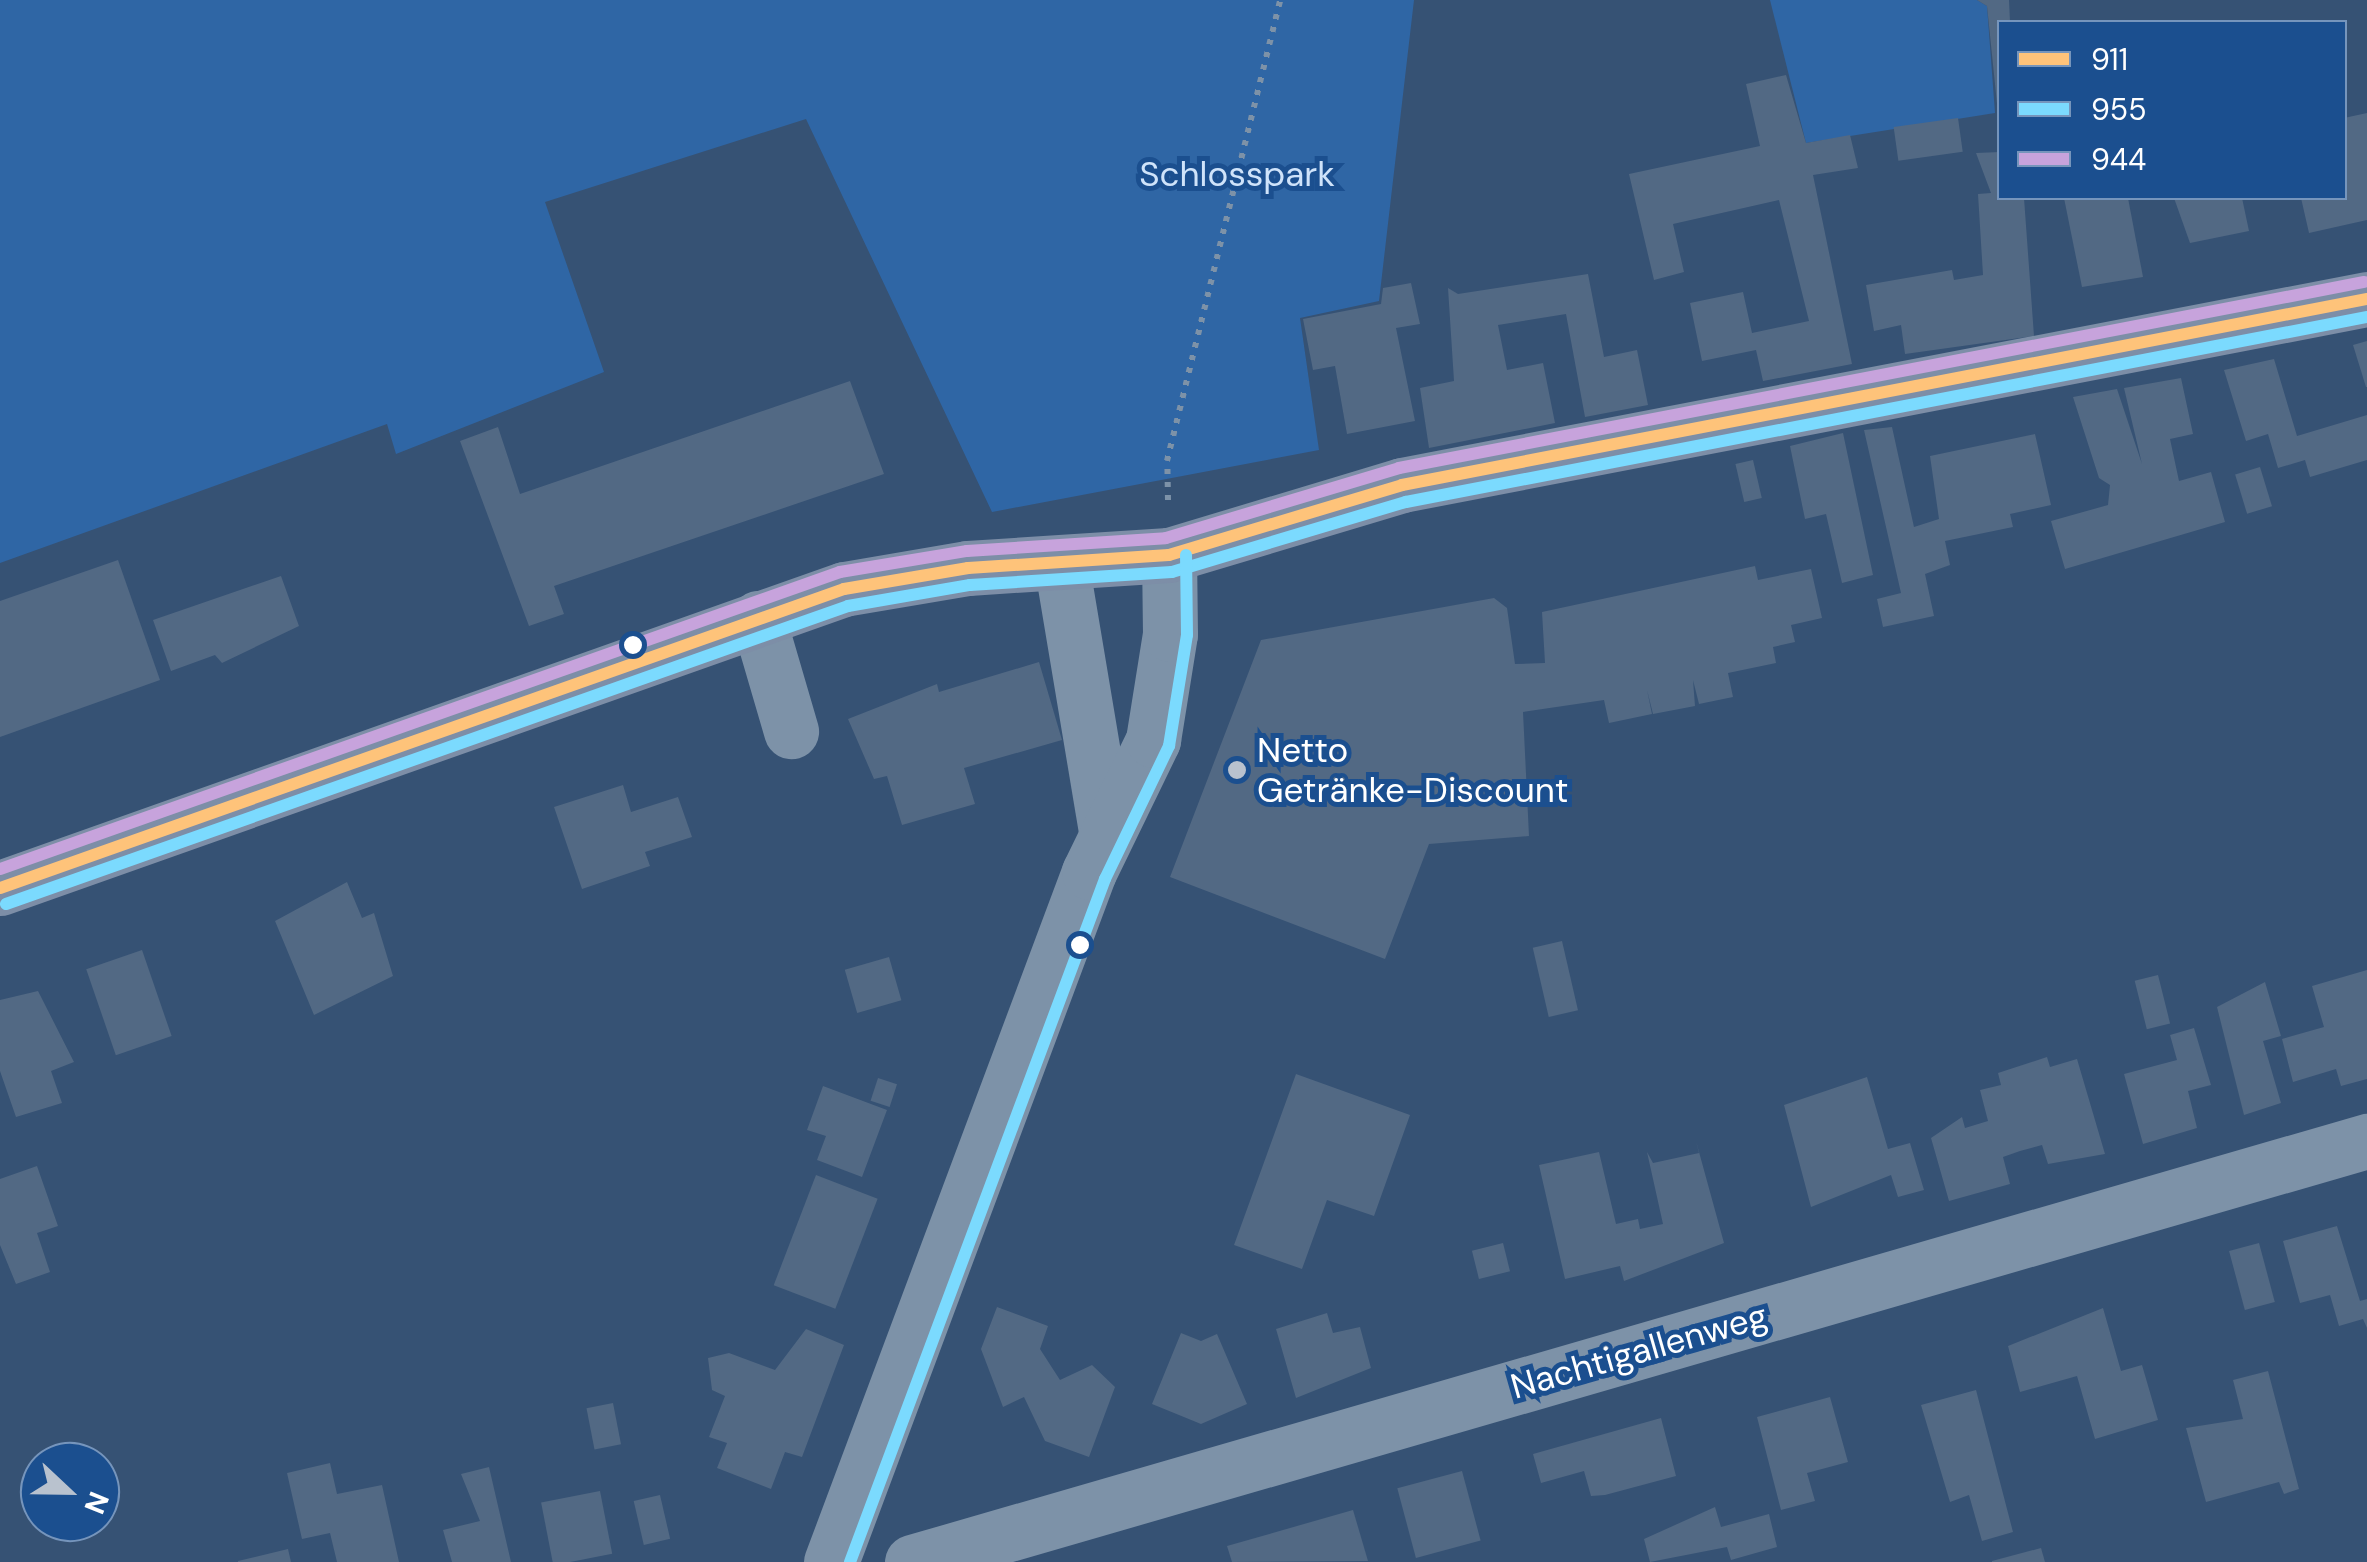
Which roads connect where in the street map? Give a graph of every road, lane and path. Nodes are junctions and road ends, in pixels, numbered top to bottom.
1 (1280, 0) edge
2 (2367, 299) edge
3 (1169, 555) junction
4 (1062, 568) junction
5 (758, 618) junction
6 (792, 731) dead end
7 (1106, 830) junction
8 (0, 888) edge
9 (2367, 1141) edge
10 (830, 1562) edge
11 (912, 1562) edge

1 - 3 path
2 - 3 main road
3 - 4 main road
3 - 7 street
4 - 5 main road
4 - 7 street
5 - 6 street
5 - 8 main road
7 - 10 street
9 - 11 street, Nachtigallenweg

